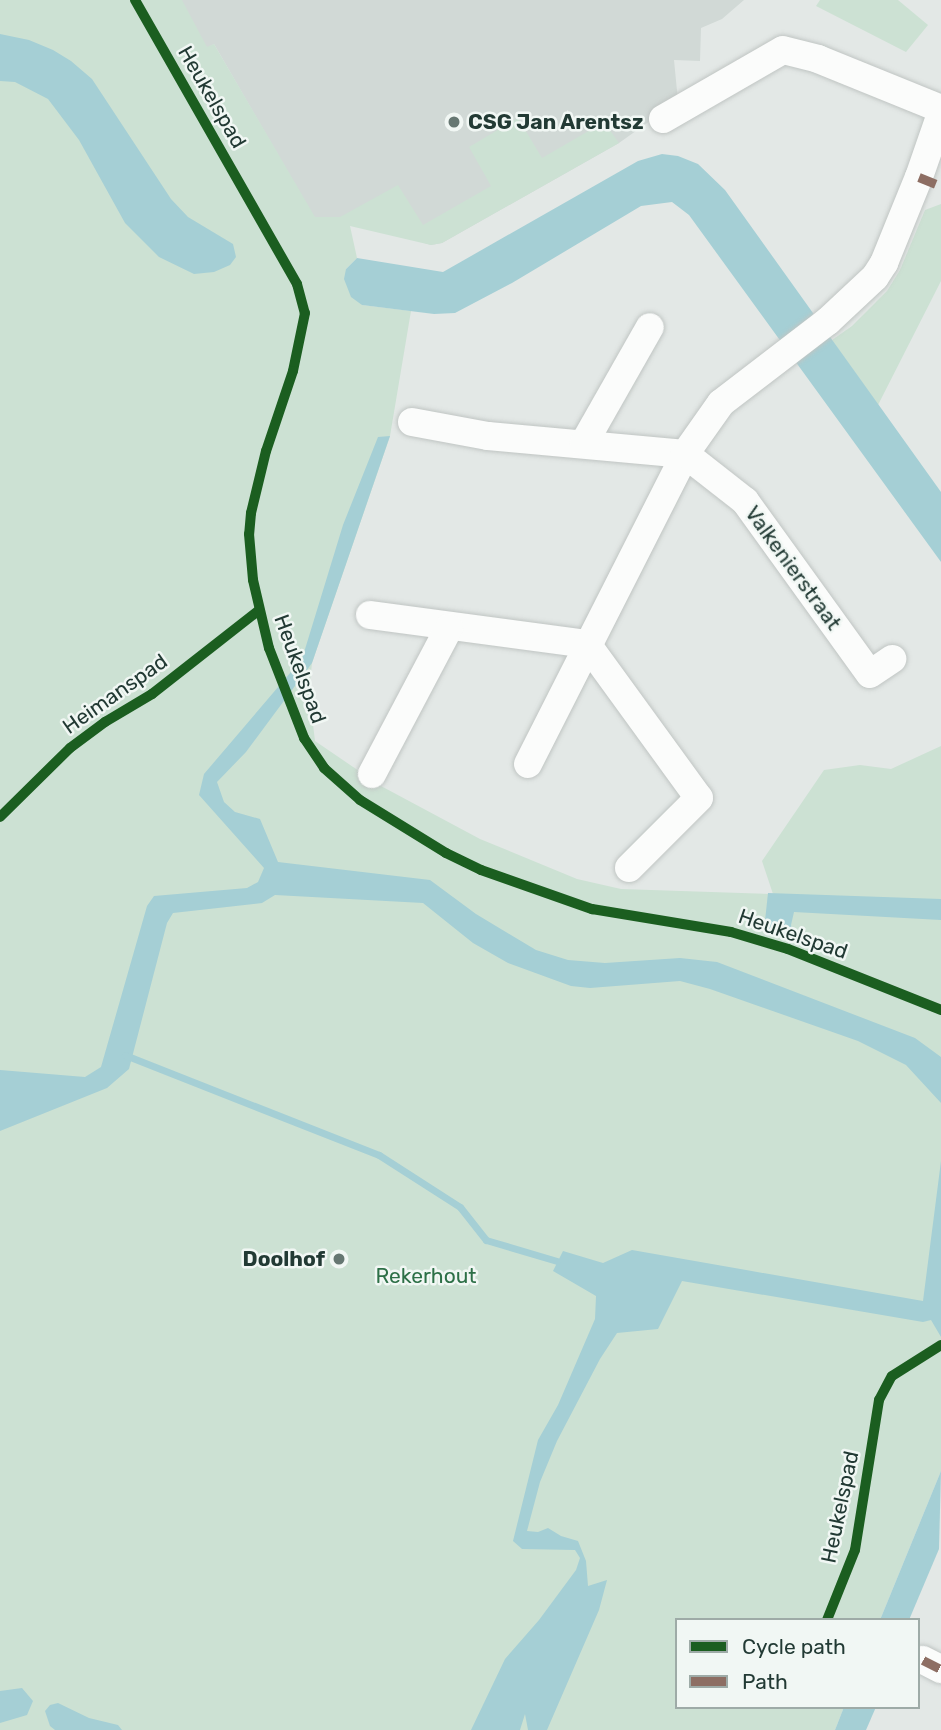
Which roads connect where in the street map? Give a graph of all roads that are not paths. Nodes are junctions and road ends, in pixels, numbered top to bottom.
1 (941, 109) edge
2 (941, 114) edge
3 (663, 119) dead end
4 (930, 182) edge
5 (650, 327) dead end
6 (412, 422) dead end
7 (584, 443) junction
8 (685, 454) junction
9 (370, 615) dead end
10 (449, 628) junction
11 (587, 644) junction
12 (892, 659) dead end
13 (528, 764) dead end
14 (372, 774) dead end
15 (629, 868) dead end

1 - 3 street
2 - 4 street
4 - 8 street
5 - 7 street
6 - 7 street
7 - 8 street
8 - 11 street
8 - 12 street, Valkenierstraat
9 - 10 street
10 - 11 street
10 - 14 street
11 - 13 street
11 - 15 street

